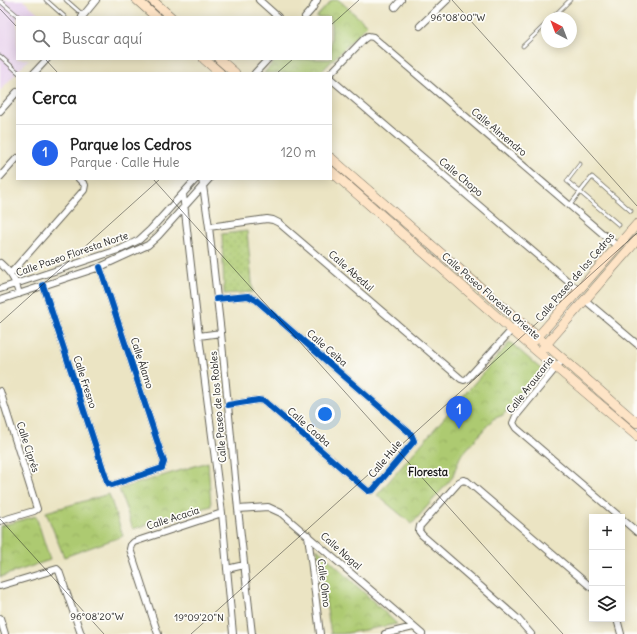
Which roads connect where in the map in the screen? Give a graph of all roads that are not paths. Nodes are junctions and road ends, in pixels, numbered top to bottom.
1 (0, 0) edge
2 (46, 0) edge
3 (66, 0) edge
4 (96, 0) edge
5 (137, 0) edge
6 (152, 0) edge
7 (259, 0) edge
8 (317, 0) edge
9 (401, 0) edge
10 (447, 0) edge
11 (570, 0) edge
12 (395, 7) dead end
13 (558, 12) edge
14 (18, 16) edge
15 (64, 16) edge
16 (83, 16) edge
17 (155, 16) edge
18 (171, 16) edge
19 (277, 16) edge
20 (306, 16) edge
21 (420, 26) dead end
22 (541, 28) edge
23 (523, 46) dead end
24 (0, 56) edge
25 (45, 60) edge
26 (205, 60) edge
27 (220, 60) edge
28 (267, 60) edge
29 (18, 72) edge
30 (35, 72) edge
31 (219, 72) edge
32 (234, 72) edge
33 (257, 72) edge
34 (332, 72) edge
35 (332, 80) edge
36 (16, 93) edge
37 (0, 111) edge
38 (16, 159) edge
39 (332, 159) edge
40 (580, 164) dead end
41 (332, 172) edge
42 (0, 177) edge
43 (80, 180) edge
44 (195, 180) edge
45 (202, 180) edge
46 (208, 180) edge
47 (203, 186) junction
48 (580, 192) junction
49 (184, 194) junction
50 (570, 205) junction
51 (185, 207) junction
52 (631, 211) dead end
53 (637, 224) edge
54 (619, 225) dead end
55 (209, 226) junction
56 (636, 244) edge
57 (617, 246) junction
58 (433, 247) junction
59 (426, 255) junction
60 (0, 263) edge
61 (100, 266) junction
62 (596, 270) junction
63 (11, 273) junction
64 (605, 277) junction
65 (16, 284) junction
66 (43, 285) junction
67 (0, 289) edge
68 (578, 290) junction
69 (19, 294) junction
70 (216, 299) junction
71 (0, 300) edge
72 (585, 300) junction
73 (519, 322) junction
74 (512, 330) junction
75 (221, 333) junction
76 (199, 336) junction
77 (537, 337) junction
78 (546, 344) junction
79 (637, 344) edge
80 (530, 346) junction
81 (539, 352) junction
82 (563, 359) junction
83 (556, 367) junction
84 (0, 391) edge
85 (228, 405) junction
86 (637, 423) edge
87 (637, 436) edge
88 (414, 438) joint
89 (109, 484) joint
90 (370, 491) joint
91 (238, 509) junction
92 (222, 513) junction
93 (616, 514) edge
94 (0, 522) edge
95 (625, 522) edge
96 (637, 532) edge
97 (308, 535) junction
98 (244, 565) junction
99 (227, 569) junction
100 (0, 586) edge
101 (590, 586) edge
102 (0, 618) edge
103 (618, 622) edge
104 (413, 627) junction
105 (5, 634) edge
106 (80, 634) edge
107 (158, 634) edge
108 (233, 634) edge
109 (252, 634) edge
110 (320, 634) edge
111 (385, 634) edge
112 (422, 634) edge
113 (531, 634) edge
114 (621, 634) edge

1 - 14 lane
2 - 15 lane
3 - 16 lane
4 - 16 street
5 - 17 main road
6 - 18 main road
7 - 19 street
8 - 20 street
9 - 12 street
10 - 21 street
11 - 13 lane
22 - 23 lane
24 - 29 lane
25 - 30 street
26 - 31 main road
27 - 32 main road
28 - 33 street
34 - 50 street, Calle Almendro
35 - 68 street, Calle Chopo
36 - 37 street
38 - 42 street
39 - 58 main road, Calle Paseo Floresta Oriente
40 - 48 lane
41 - 59 main road, Calle Paseo Floresta Oriente
43 - 63 street
44 - 49 street, Calle Paseo Floresta Norte
45 - 47 street, Calle Paseo de los Robles
46 - 47 street, Calle Paseo Floresta Norte
47 - 51 street, Calle Paseo Floresta Norte
47 - 55 street, Calle Paseo de los Robles
48 - 50 lane
48 - 52 lane
48 - 54 lane
49 - 51 street, Calle Paseo de los Robles
49 - 65 street, Calle Paseo Floresta Norte
50 - 57 street, Calle Almendro
51 - 61 street, Calle Paseo Floresta Norte
51 - 76 street, Calle Paseo de los Robles
53 - 57 main road, Calle Paseo de los Cedros
55 - 70 street, Calle Paseo de los Robles
55 - 74 street, Calle Abedul
56 - 64 main road
57 - 62 main road, Calle Paseo de los Cedros
58 - 59 main road
58 - 73 main road, Calle Paseo Floresta Oriente
59 - 74 main road, Calle Paseo Floresta Oriente
60 - 63 street
61 - 66 street, Calle Paseo Floresta Norte
61 - 89 street, Calle Álamo
62 - 64 street
62 - 68 main road, Calle Paseo de los Cedros
63 - 65 street
64 - 72 main road
65 - 67 street, Calle Paseo Floresta Norte
65 - 69 street
66 - 69 street, Calle Paseo Floresta Norte
66 - 89 street, Calle Fresno
68 - 77 main road, Calle Paseo de los Cedros
69 - 71 street, Calle Paseo Floresta Norte
70 - 75 street, Calle Paseo de los Robles
70 - 88 street, Calle Ceiba
72 - 78 main road
72 - 79 street
73 - 74 street
73 - 77 main road, Calle Paseo Floresta Oriente
74 - 80 main road, Calle Paseo Floresta Oriente
75 - 76 street
75 - 85 street, Calle Paseo de los Robles
76 - 92 street, Calle Paseo de los Robles
77 - 78 main road, Calle Paseo Floresta Oriente
77 - 80 main road, Calle Paseo de los Cedros
78 - 81 main road
78 - 82 main road, Calle Paseo Floresta Oriente
80 - 81 main road, Calle Paseo Floresta Oriente
81 - 83 main road, Calle Paseo Floresta Oriente
82 - 83 street, Calle Araucaria
82 - 86 main road, Calle Paseo Floresta Oriente
83 - 87 main road, Calle Paseo Floresta Oriente
83 - 93 street, Calle Araucaria
84 - 94 street, Calle Ciprés
85 - 90 street, Calle Caoba
85 - 91 street, Calle Paseo de los Robles
88 - 90 street, Calle Hule
91 - 97 street, Calle Nogal
91 - 98 street, Calle Paseo de los Robles
92 - 99 street, Calle Paseo de los Robles
92 - 107 street, Calle Acacia
95 - 96 street
97 - 104 street, Calle Nogal
97 - 110 street, Calle Olmo
98 - 99 street
98 - 109 street, Calle Paseo de los Robles
99 - 108 street, Calle Paseo de los Robles
100 - 106 street
101 - 113 street
102 - 105 street
103 - 114 street
104 - 111 street
104 - 112 street, Calle Nogal

